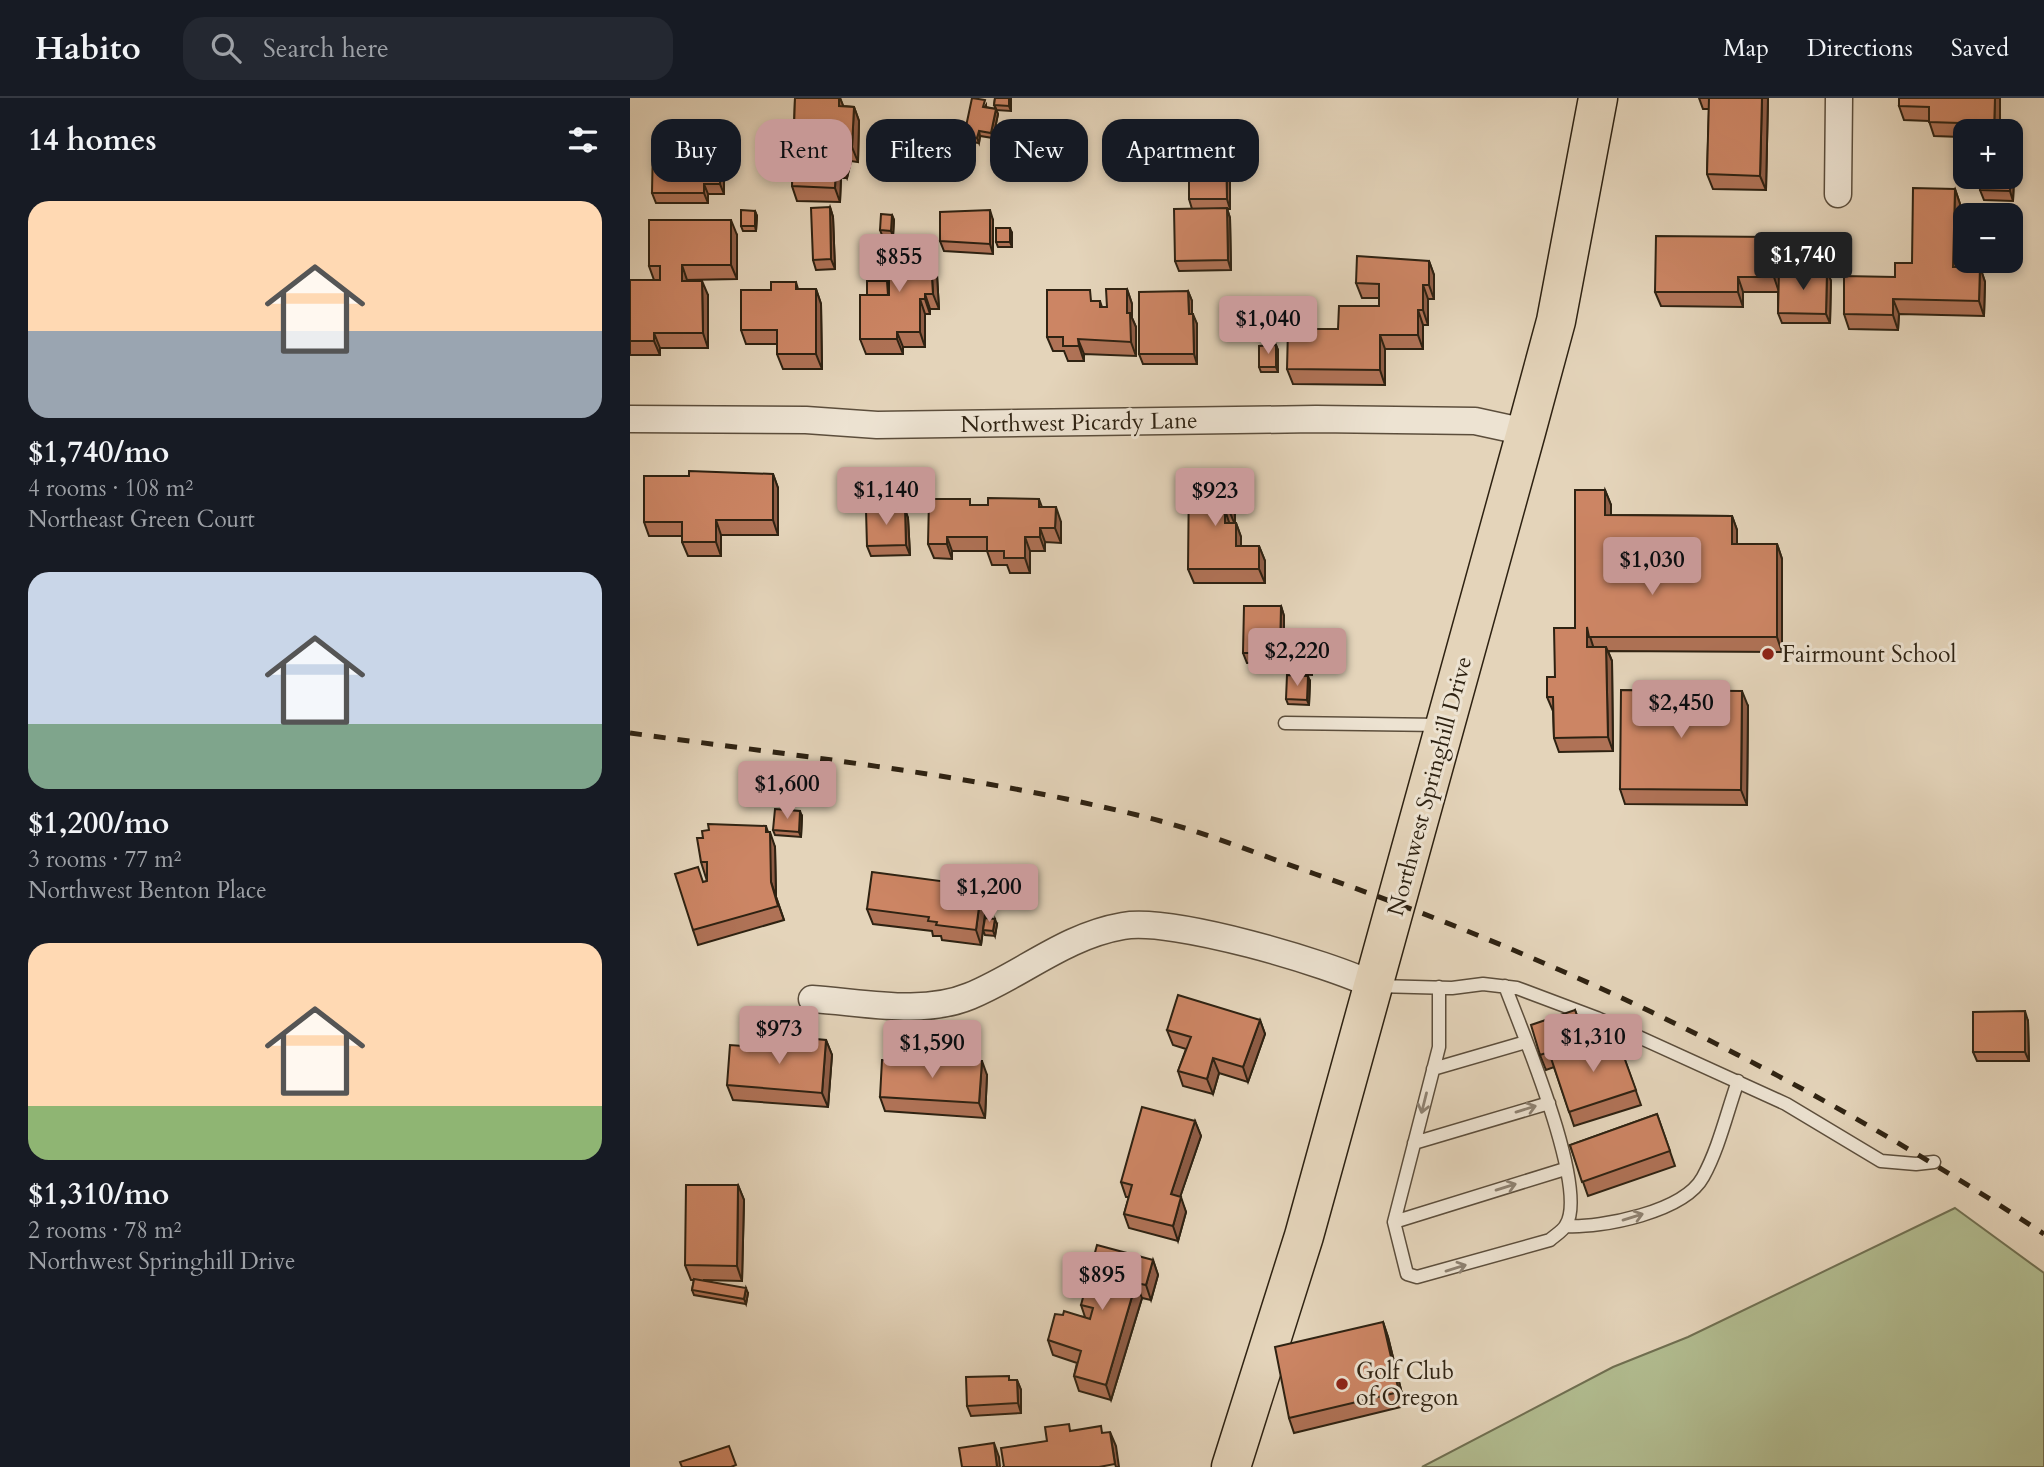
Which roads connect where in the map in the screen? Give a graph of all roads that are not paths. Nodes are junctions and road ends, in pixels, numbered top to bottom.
1 (1598, 98) edge
2 (1839, 98) edge
3 (1838, 194) dead end
4 (630, 419) edge
5 (1526, 432) junction
6 (1285, 723) dead end
7 (1446, 725) junction
8 (1375, 986) junction
9 (1505, 986) junction
10 (1439, 987) junction
11 (812, 999) dead end
12 (1526, 1042) junction
13 (1433, 1069) junction
14 (1738, 1081) junction
15 (1549, 1103) junction
16 (1414, 1143) junction
17 (1934, 1162) dead end
18 (1565, 1169) junction
19 (1394, 1222) junction
20 (1566, 1226) junction
21 (1231, 1467) edge

1 - 5 main road, Northwest Springhill Drive
2 - 3 street
4 - 5 street, Northwest Picardy Lane
5 - 7 main road, Northwest Springhill Drive
6 - 7 lane
7 - 8 main road, Northwest Springhill Drive
8 - 10 lane
8 - 11 street
8 - 21 main road, Northwest Springhill Drive
9 - 10 lane
9 - 12 lane
9 - 14 lane
10 - 13 lane
12 - 13 lane
12 - 15 lane
13 -> 16 lane
14 - 17 lane
20 -> 14 lane
16 -> 15 lane
15 - 18 lane
16 - 19 lane
19 -> 18 lane
18 - 20 lane
19 -> 20 lane

